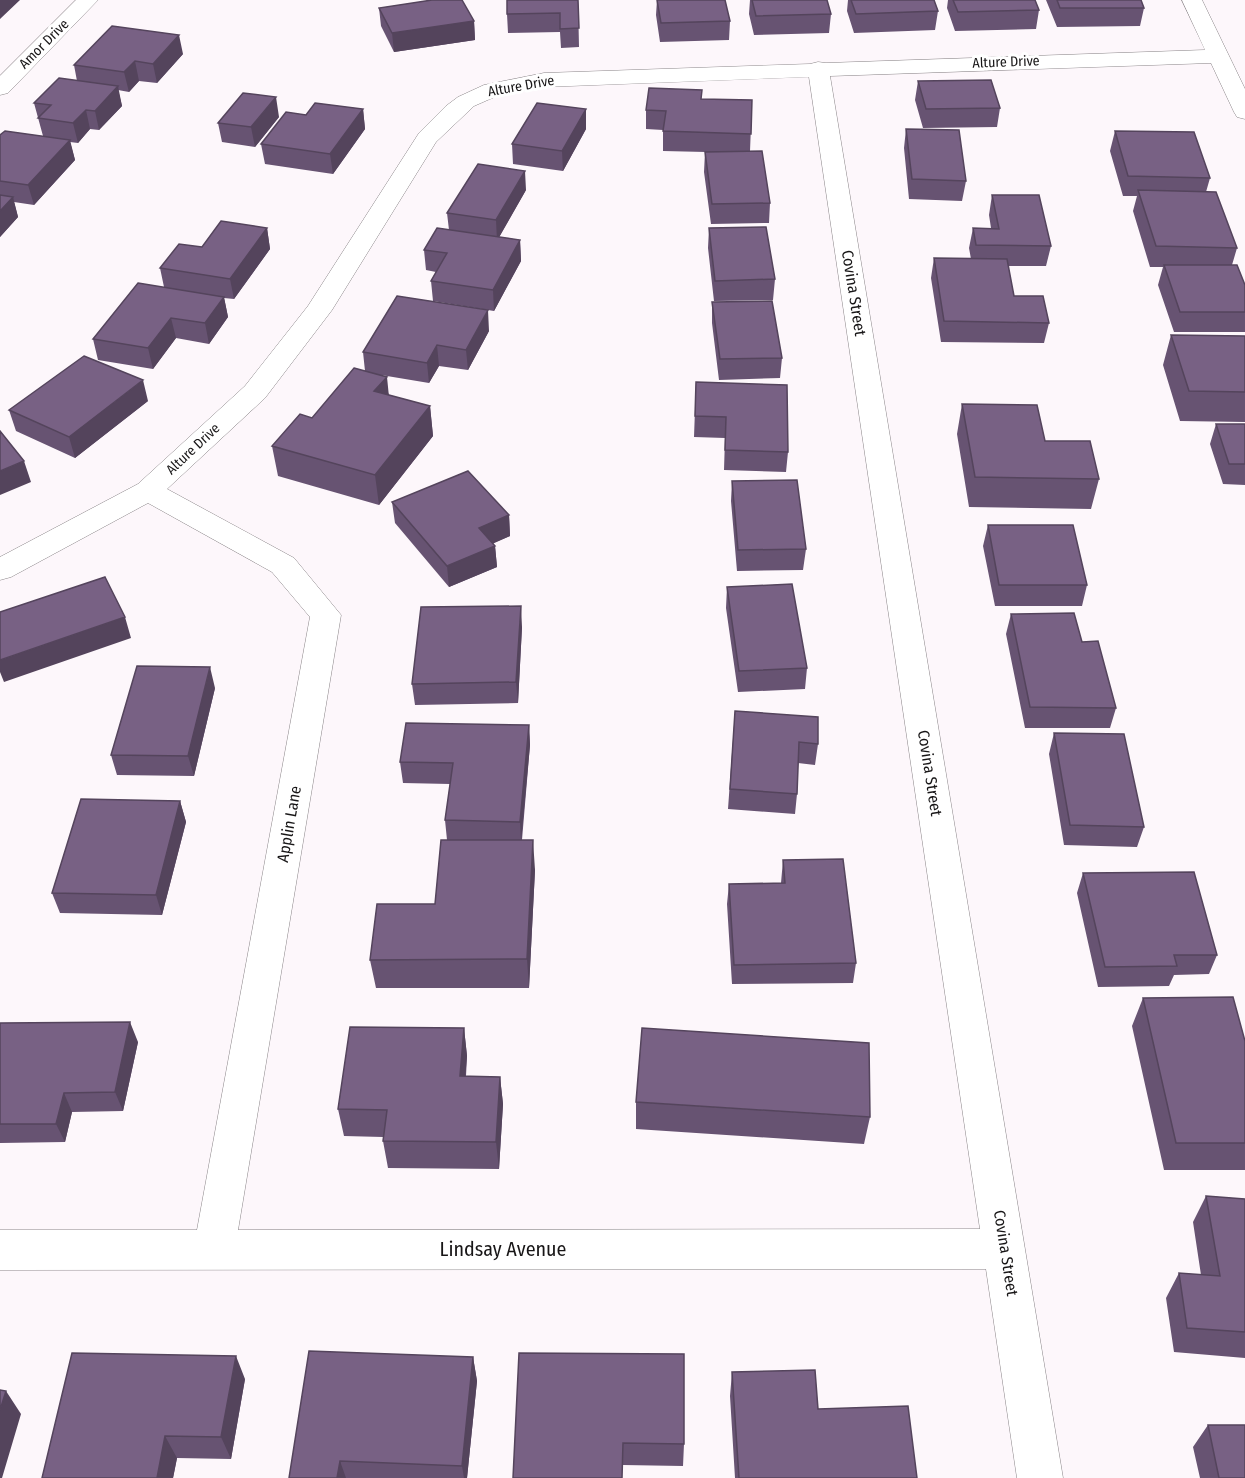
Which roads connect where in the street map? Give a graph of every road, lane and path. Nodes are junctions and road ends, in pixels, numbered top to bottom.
1 (88, 0) edge
2 (1192, 0) edge
3 (1218, 56) junction
4 (818, 68) junction
5 (0, 88) edge
6 (1245, 112) edge
7 (148, 491) junction
8 (0, 570) edge
9 (214, 1249) junction
10 (1005, 1249) junction
11 (0, 1250) edge
12 (1040, 1478) edge

1 - 5 street, Amor Drive
2 - 3 street
3 - 4 street, Alture Drive
3 - 6 street
4 - 7 street, Alture Drive
4 - 10 street, Covina Street
7 - 8 street, Alture Drive
7 - 9 street, Applin Lane
9 - 10 street, Lindsay Avenue
9 - 11 street, Lindsay Avenue
10 - 12 street, Covina Street

